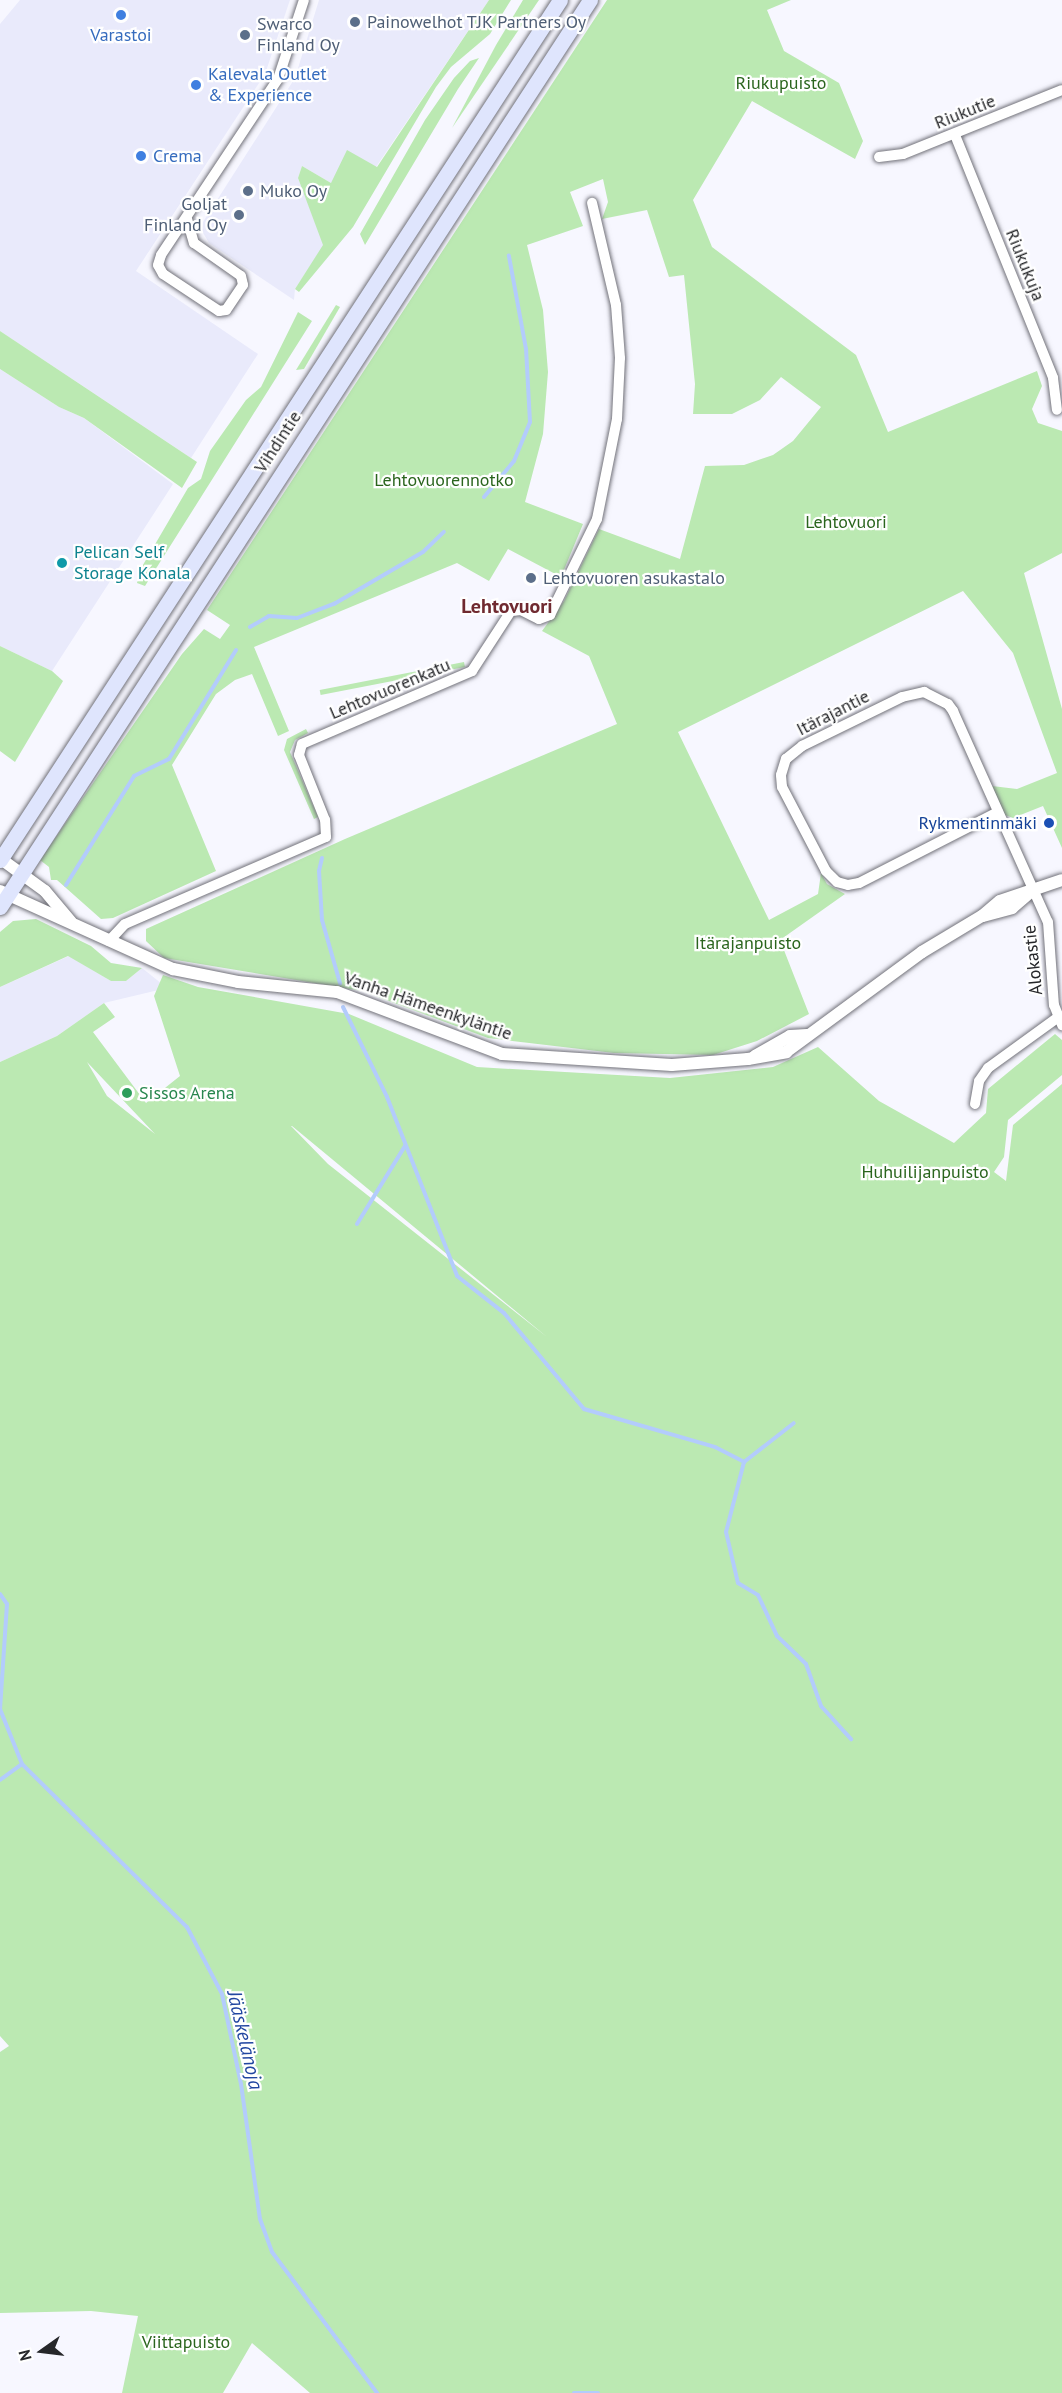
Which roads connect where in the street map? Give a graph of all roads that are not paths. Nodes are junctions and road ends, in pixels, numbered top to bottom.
1 (304, 0) edge
2 (560, 0) edge
3 (591, 0) edge
4 (1062, 90) edge
5 (955, 135) junction
6 (879, 157) dead end
7 (592, 203) dead end
8 (187, 219) junction
9 (1057, 410) dead end
10 (998, 812) junction
11 (0, 859) edge
12 (22, 874) junction
13 (1062, 880) edge
14 (1031, 893) junction
15 (2, 898) edge
16 (71, 923) junction
17 (109, 941) junction
18 (1059, 1022) edge
19 (975, 1104) dead end

1 - 8 street
2 - 11 main road, Vihdintie
3 - 12 main road, Vihdintie
4 - 5 street, Riukutie
5 - 6 street, Riukutie
5 - 9 street, Riukukuja
7 - 17 street, Lehtovuorenkatu
8 - 8 street
10 - 10 street, Itärajantie
10 - 14 street, Itärajantie
11 - 12 street, Vanha Hämeenkyläntie
12 - 15 main road, Vihdintie
12 - 16 street, Vanha Hämeenkyläntie
13 - 14 street, Vanha Hämeenkyläntie
14 - 17 street, Vanha Hämeenkyläntie
14 - 18 street, Alokastie
15 - 16 street, Vanha Hämeenkyläntie
16 - 17 street, Vanha Hämeenkyläntie
18 - 19 street

